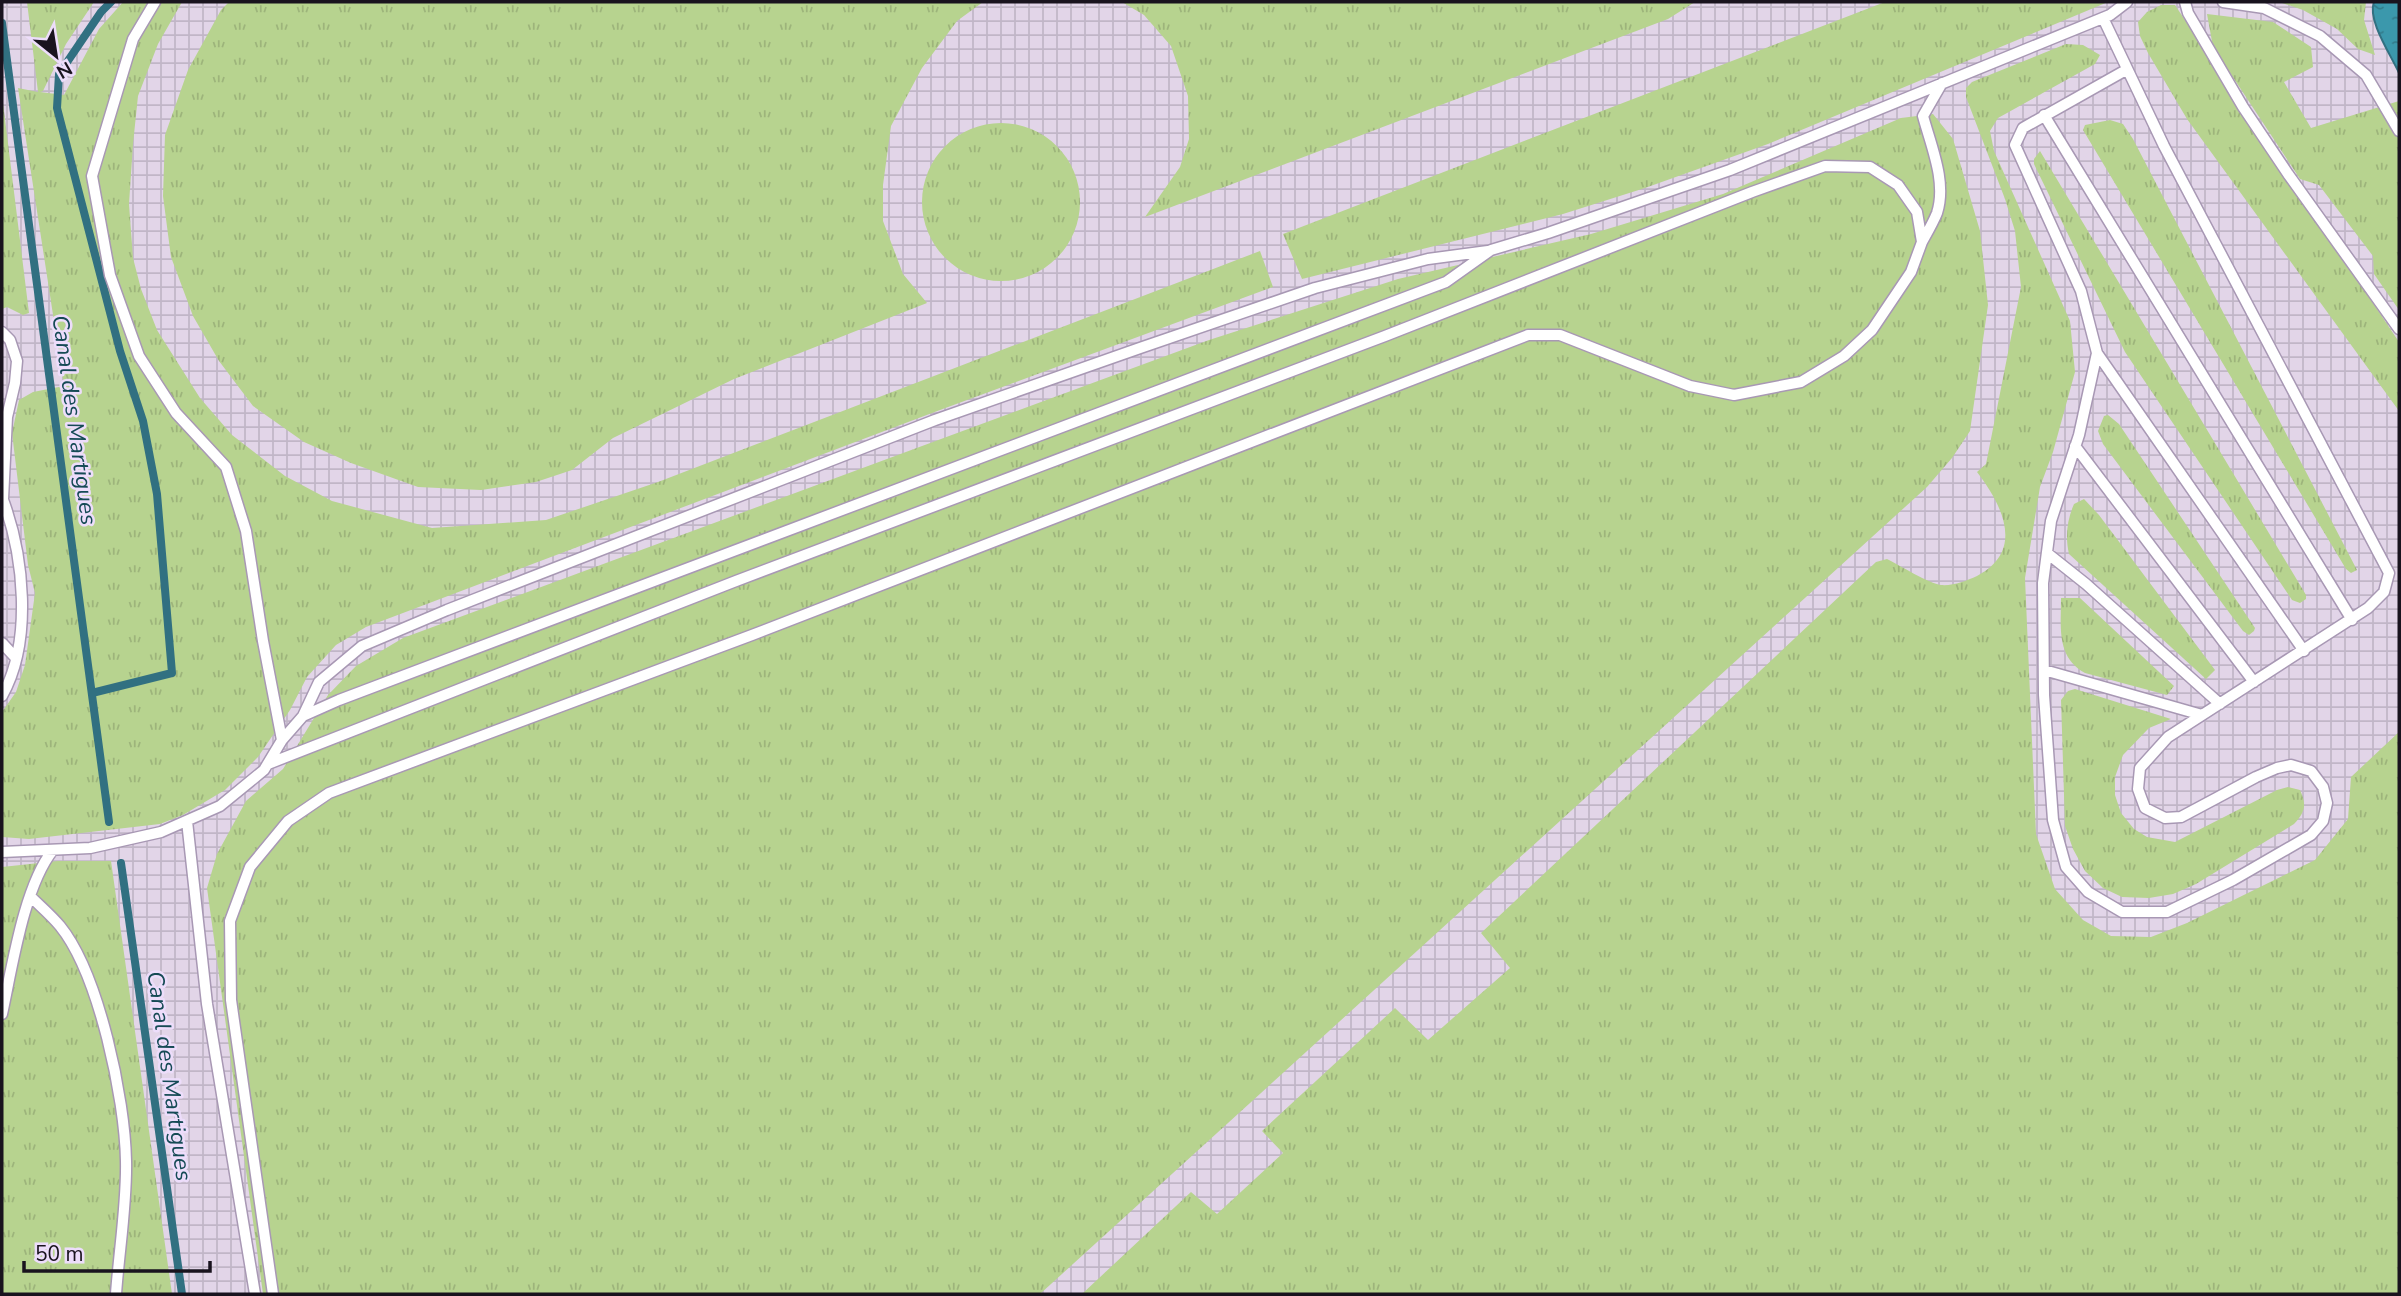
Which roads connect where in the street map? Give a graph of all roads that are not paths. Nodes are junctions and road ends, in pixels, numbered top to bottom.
1 (155, 2) edge
2 (2127, 2) edge
3 (2185, 2) edge
4 (2223, 2) edge
5 (2103, 18) junction
6 (2126, 69) junction
7 (1941, 83) junction
8 (2044, 115) junction
9 (2399, 131) edge
10 (1922, 242) junction
11 (1491, 250) junction
12 (2399, 329) edge
13 (2, 332) edge
14 (2097, 354) junction
15 (2075, 446) junction
16 (2, 498) edge
17 (2047, 553) junction
18 (2351, 620) junction
19 (2, 643) edge
20 (2304, 651) junction
21 (15, 657) junction
22 (2044, 670) junction
23 (2254, 682) junction
24 (2, 696) edge
25 (2220, 704) junction
26 (2202, 715) junction
27 (303, 716) junction
28 (282, 740) junction
29 (268, 764) junction
30 (187, 821) junction
31 (53, 850) junction
32 (2, 852) edge
33 (30, 896) junction
34 (2, 1014) edge
35 (117, 1294) edge
36 (255, 1294) edge
37 (273, 1294) edge

1 - 28 lane
2 - 5 lane
3 - 12 lane
4 - 9 lane
5 - 6 lane
5 - 7 lane
6 - 8 lane
6 - 18 lane
7 - 10 lane
7 - 11 lane
8 - 14 lane
8 - 18 lane
10 - 29 lane
10 - 37 lane
11 - 27 lane
11 - 27 lane
13 - 16 lane
14 - 15 lane
14 - 20 lane
15 - 17 lane
15 - 23 lane
16 - 21 lane
17 - 22 lane
17 - 25 lane
18 - 20 lane
19 - 21 lane
20 - 23 lane
21 - 24 lane
22 - 26 lane
22 - 26 lane
23 - 25 lane
25 - 26 lane
27 - 28 lane
28 - 29 lane
29 - 30 lane
30 - 31 lane
30 - 36 lane
31 - 32 lane
31 - 33 lane
33 - 34 lane
33 - 35 lane

